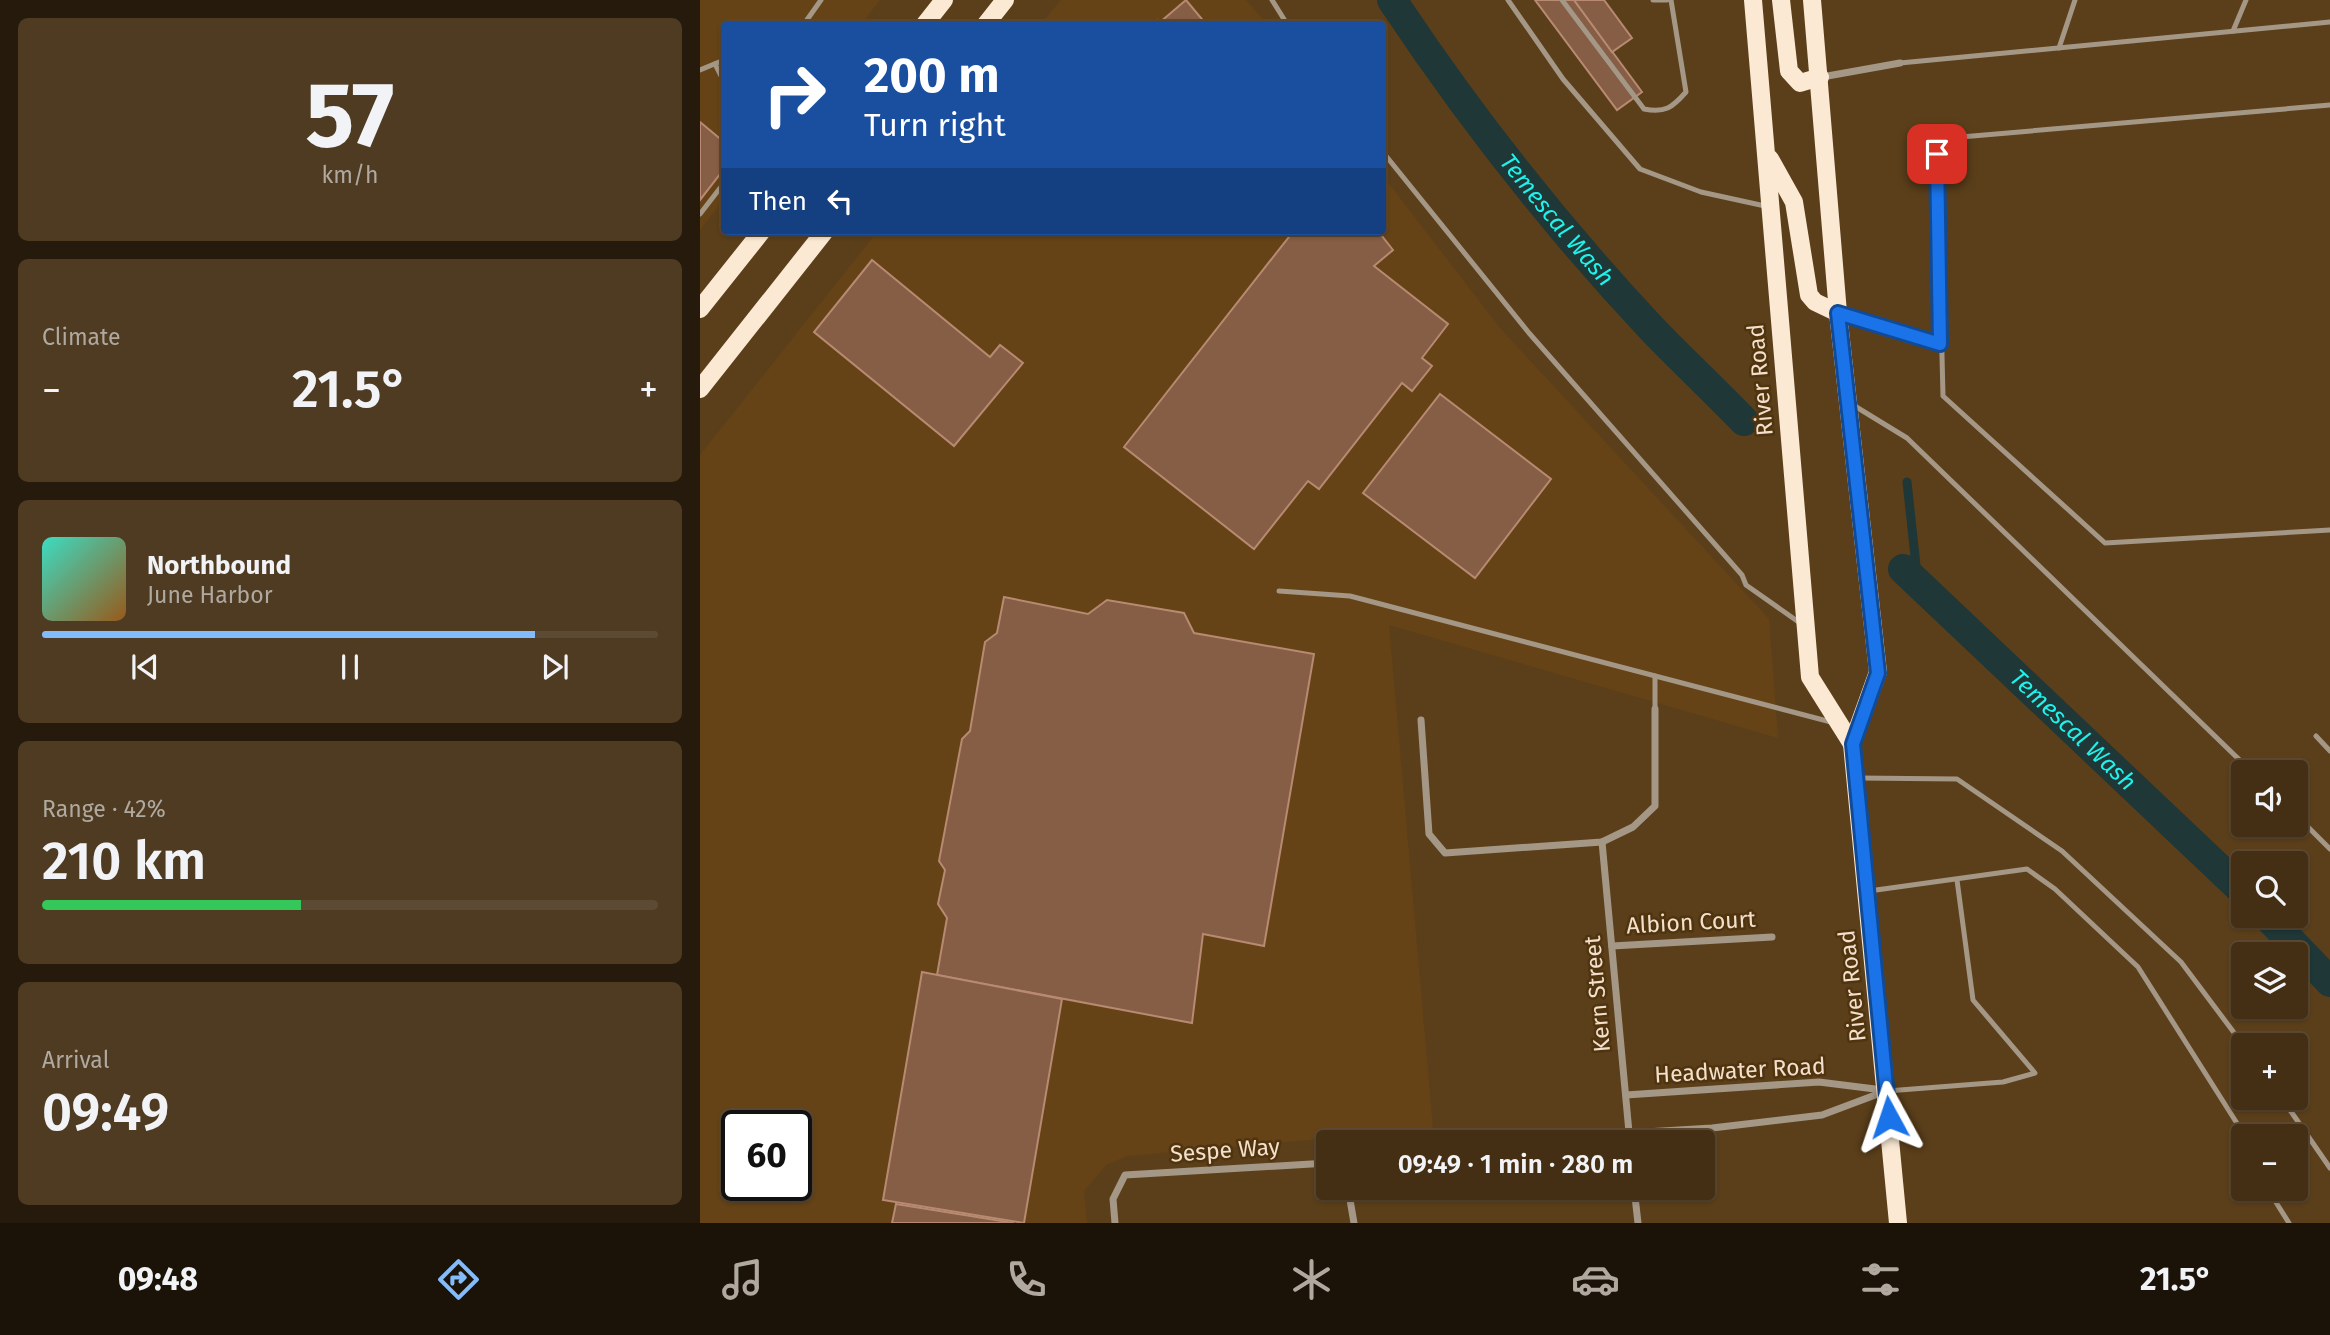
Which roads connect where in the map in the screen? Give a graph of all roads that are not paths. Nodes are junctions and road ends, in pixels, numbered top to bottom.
1 (821, 0) edge
2 (944, 0) edge
3 (1004, 0) edge
4 (1272, 0) edge
5 (1508, 0) edge
6 (1562, 0) edge
7 (1653, 0) edge
8 (1669, 0) edge
9 (1753, 0) edge
10 (1781, 0) edge
11 (1812, 0) edge
12 (2075, 0) edge
13 (2246, 0) edge
14 (806, 21) edge
15 (927, 21) edge
16 (988, 21) edge
17 (1285, 21) edge
18 (2330, 22) edge
19 (2233, 31) junction
20 (2059, 48) junction
21 (721, 61) edge
22 (1900, 63) joint
23 (715, 64) junction
24 (700, 70) edge
25 (721, 76) edge
26 (1820, 77) junction
27 (2330, 105) edge
28 (1386, 155) edge
29 (1768, 157) junction
30 (721, 187) edge
31 (1772, 207) junction
32 (700, 214) edge
33 (759, 235) edge
34 (822, 235) edge
35 (700, 309) edge
36 (1838, 313) junction
37 (1940, 344) junction
38 (700, 390) edge
39 (1848, 402) junction
40 (2330, 530) edge
41 (1279, 591) dead end
42 (1807, 623) junction
43 (1655, 676) junction
44 (1656, 709) joint
45 (1420, 719) dead end
46 (1838, 723) junction
47 (2316, 736) dead end
48 (1853, 744) junction
49 (2330, 751) edge
50 (2240, 760) edge
51 (1856, 778) junction
52 (2308, 827) edge
53 (1602, 842) junction
54 (2330, 849) edge
55 (1957, 880) junction
56 (1867, 891) junction
57 (1772, 937) dead end
58 (1612, 946) junction
59 (2234, 1033) edge
60 (1887, 1091) junction
61 (1626, 1095) junction
62 (2290, 1110) edge
63 (2237, 1124) edge
64 (1629, 1130) edge
65 (1679, 1130) edge
66 (1316, 1164) edge
67 (2330, 1168) edge
68 (1350, 1200) edge
69 (1635, 1200) edge
70 (2275, 1201) edge
71 (1115, 1223) edge
72 (1354, 1223) edge
73 (1638, 1223) edge
74 (1898, 1223) edge
75 (2289, 1223) edge

1 - 14 lane
2 - 15 main road
3 - 16 main road
4 - 17 lane
5 - 31 lane
6 - 8 lane
7 - 8 lane
9 - 29 main road, River Road
10 - 26 main road
11 - 26 main road, River Road
12 - 20 lane
13 - 19 lane
18 - 19 lane
19 - 20 lane
20 - 22 lane
21 - 23 lane
22 - 26 street
23 - 24 lane
23 - 25 lane
26 - 36 main road, River Road
27 - 37 lane
28 - 42 lane
29 - 31 main road, River Road
29 - 36 main road
30 - 32 lane
31 - 42 main road, River Road
33 - 35 main road
34 - 38 main road
36 - 37 lane
36 - 39 main road, River Road
37 - 40 lane
39 - 48 main road, River Road
39 - 50 lane
41 - 43 lane
42 - 46 main road, River Road
43 - 44 lane
43 - 46 lane
44 - 53 street
45 - 53 street
46 - 48 main road, River Road
47 - 49 lane
48 - 51 main road, River Road
51 - 56 main road, River Road
51 - 59 lane
52 - 54 lane
53 - 58 street, Kern Street
55 - 56 lane
55 - 60 lane
55 - 63 lane
56 - 60 main road, River Road
57 - 58 street, Albion Court
58 - 61 street, Kern Street
60 - 61 street, Headwater Road
60 - 65 street, Headwater Road
60 - 74 main road, River Road
61 - 64 street, Kern Street
62 - 67 lane
66 - 71 street, Sespe Way
68 - 72 street
69 - 73 street
70 - 75 lane

